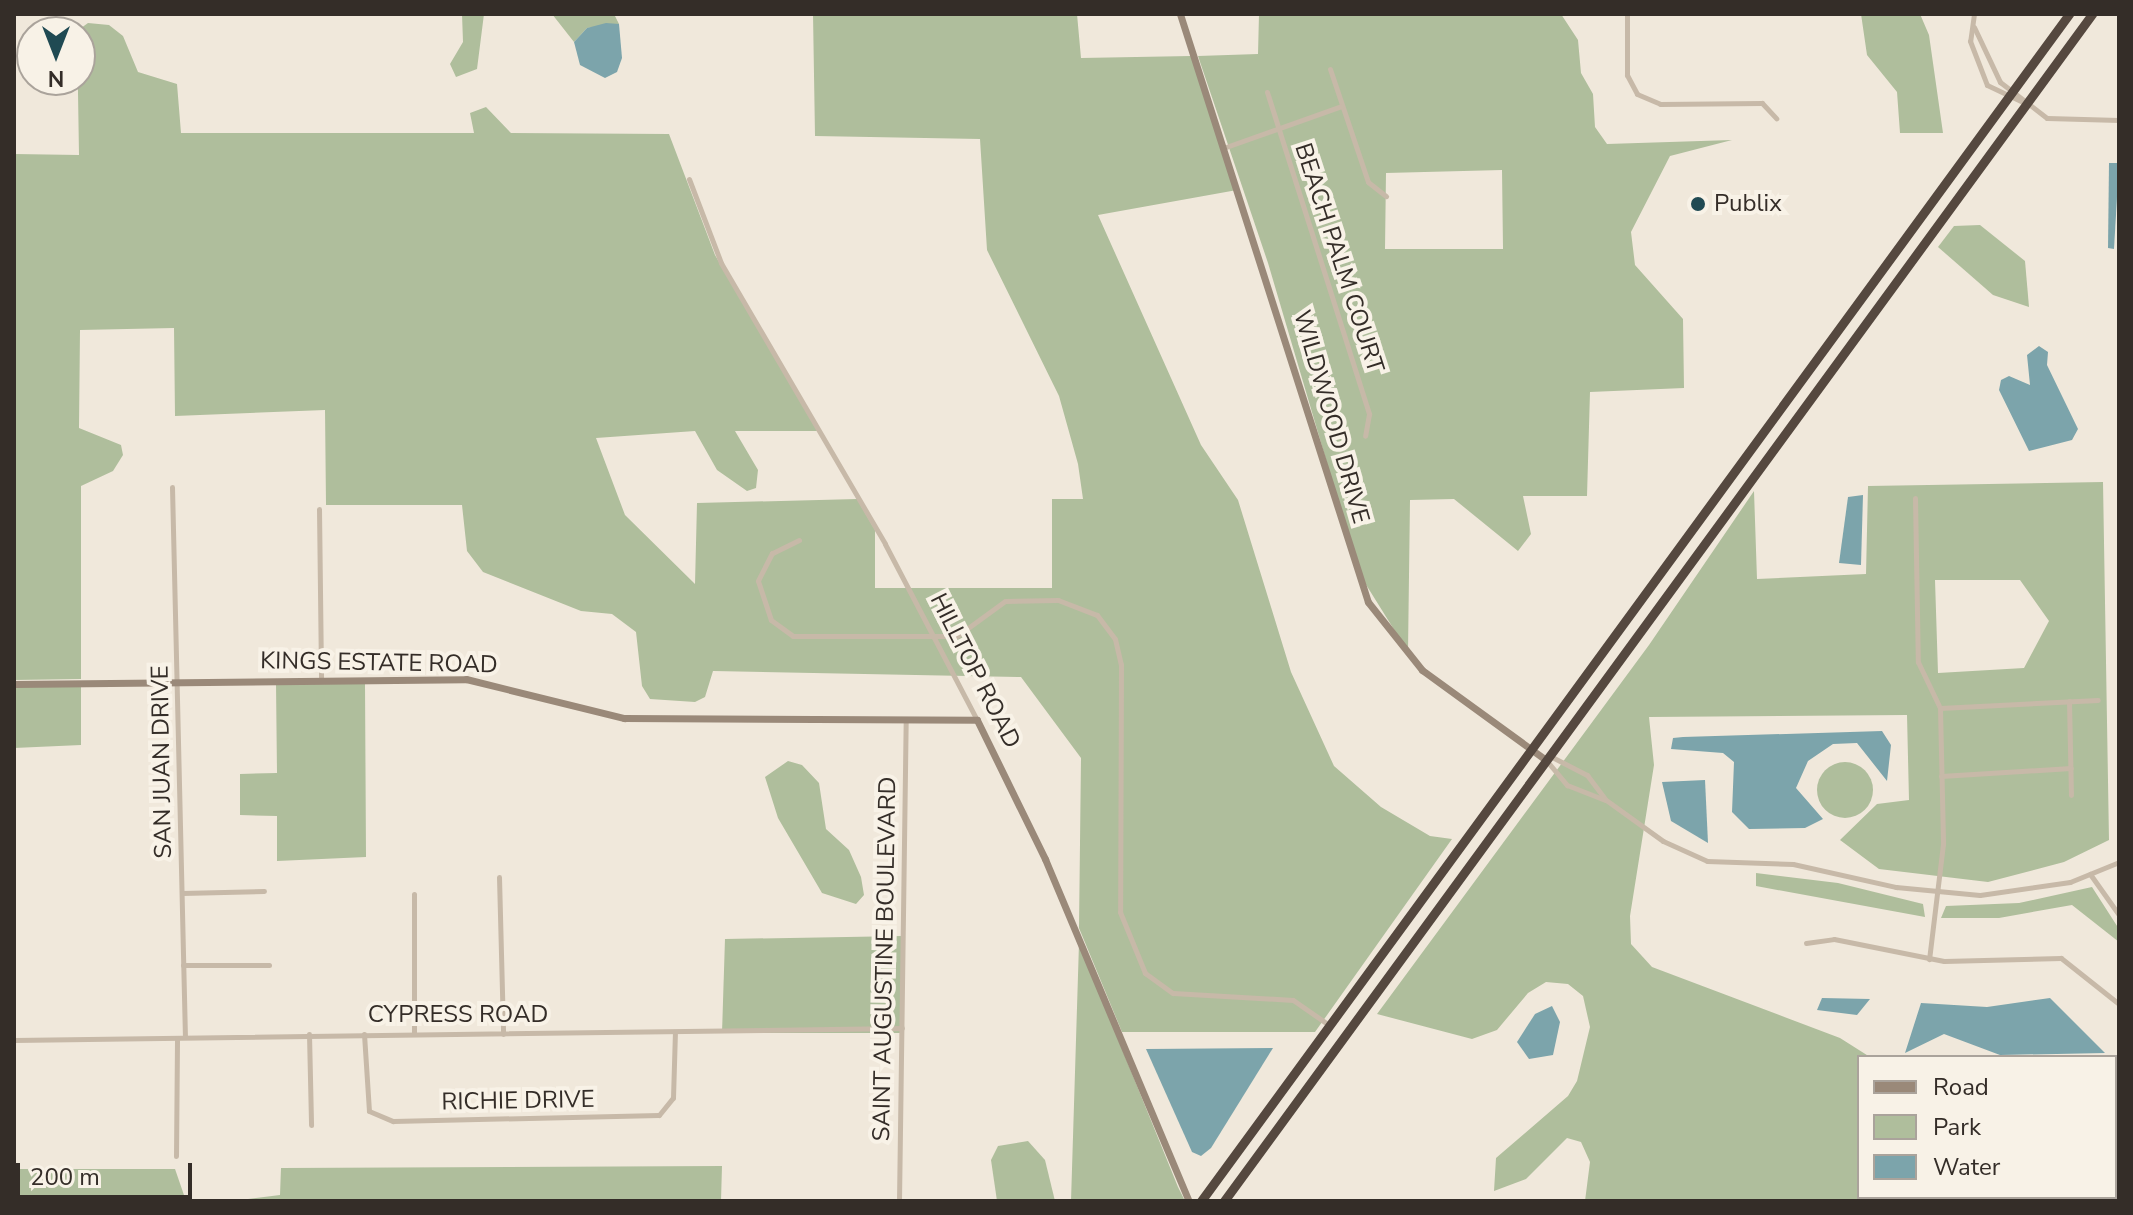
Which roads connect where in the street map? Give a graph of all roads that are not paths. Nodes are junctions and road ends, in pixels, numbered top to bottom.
1 (1180, 14) edge
2 (1627, 14) edge
3 (1974, 14) edge
4 (2069, 14) edge
5 (2092, 14) edge
6 (1974, 27) junction
7 (1330, 69) dead end
8 (1267, 92) dead end
9 (2010, 95) junction
10 (2026, 104) junction
11 (1342, 106) junction
12 (1776, 118) dead end
13 (2119, 120) edge
14 (1279, 129) junction
15 (1226, 147) junction
16 (689, 179) dead end
17 (1386, 196) dead end
18 (2119, 315) edge
19 (1829, 343) junction
20 (1842, 355) junction
21 (2119, 371) edge
22 (1365, 436) dead end
23 (172, 487) dead end
24 (1915, 498) dead end
25 (319, 509) dead end
26 (799, 540) dead end
27 (935, 639) junction
28 (321, 680) junction
29 (179, 682) junction
30 (14, 684) edge
31 (2098, 700) dead end
32 (2069, 701) junction
33 (1940, 708) junction
34 (906, 718) junction
35 (977, 720) junction
36 (1532, 749) junction
37 (1548, 758) junction
38 (2071, 768) junction
39 (1941, 776) junction
40 (2071, 795) dead end
41 (1606, 800) junction
42 (2119, 862) edge
43 (2090, 874) junction
44 (499, 877) dead end
45 (264, 891) dead end
46 (182, 893) junction
47 (1935, 893) junction
48 (414, 894) dead end
49 (2119, 903) edge
50 (2110, 907) junction
51 (2119, 915) edge
52 (1806, 943) dead end
53 (1929, 959) junction
54 (183, 965) junction
55 (269, 965) dead end
56 (2119, 1004) edge
57 (1330, 1026) junction
58 (902, 1028) junction
59 (675, 1032) junction
60 (309, 1034) junction
61 (364, 1034) junction
62 (414, 1034) junction
63 (503, 1034) junction
64 (185, 1037) junction
65 (177, 1038) junction
66 (14, 1040) edge
67 (311, 1125) dead end
68 (176, 1156) dead end
69 (899, 1201) edge
70 (1189, 1201) edge
71 (1201, 1201) edge
72 (1224, 1201) edge

1 - 15 street, WILDWOOD DRIVE
2 - 12 street
3 - 6 street
4 - 9 highway
5 - 10 highway
6 - 9 street
6 - 9 street
7 - 11 street
8 - 14 street, BEACH PALM COURT
9 - 10 street
9 - 19 highway
10 - 13 street
10 - 20 highway
11 - 14 street
11 - 17 street
14 - 15 street
14 - 22 street, BEACH PALM COURT
15 - 36 street, WILDWOOD DRIVE
16 - 27 street, HILLTOP ROAD
18 - 21 street
19 - 20 street
19 - 36 highway
20 - 37 highway
23 - 29 street, SAN JUAN DRIVE
24 - 33 street
25 - 28 street
26 - 27 street
27 - 35 street, HILLTOP ROAD
27 - 57 street
28 - 29 street, KINGS ESTATE ROAD
28 - 34 street, KINGS ESTATE ROAD
29 - 30 street, KINGS ESTATE ROAD
29 - 46 street, SAN JUAN DRIVE
31 - 32 street
32 - 33 street
32 - 38 street
33 - 39 street
34 - 35 street, KINGS ESTATE ROAD
34 - 58 street, SAINT AUGUSTINE BOULEVARD
35 - 70 street, HILLTOP ROAD
36 - 37 street, WILDWOOD DRIVE
36 - 57 highway
37 - 41 street
37 - 41 street
37 - 72 highway
38 - 39 street
38 - 40 street
39 - 47 street
41 - 47 street
42 - 43 street
43 - 47 street
43 - 50 street
44 - 63 street
45 - 46 street
46 - 54 street, SAN JUAN DRIVE
47 - 53 street
48 - 62 street
49 - 50 street
50 - 51 street
52 - 53 street
53 - 56 street
54 - 55 street
54 - 64 street, SAN JUAN DRIVE
57 - 71 highway
58 - 59 street, CYPRESS ROAD
58 - 69 street, SAINT AUGUSTINE BOULEVARD
59 - 61 street, RICHIE DRIVE
59 - 63 street, CYPRESS ROAD
60 - 61 street, CYPRESS ROAD
60 - 64 street, CYPRESS ROAD
60 - 67 street
61 - 62 street, CYPRESS ROAD
62 - 63 street, CYPRESS ROAD
64 - 65 street, CYPRESS ROAD
65 - 66 street, CYPRESS ROAD
65 - 68 street

